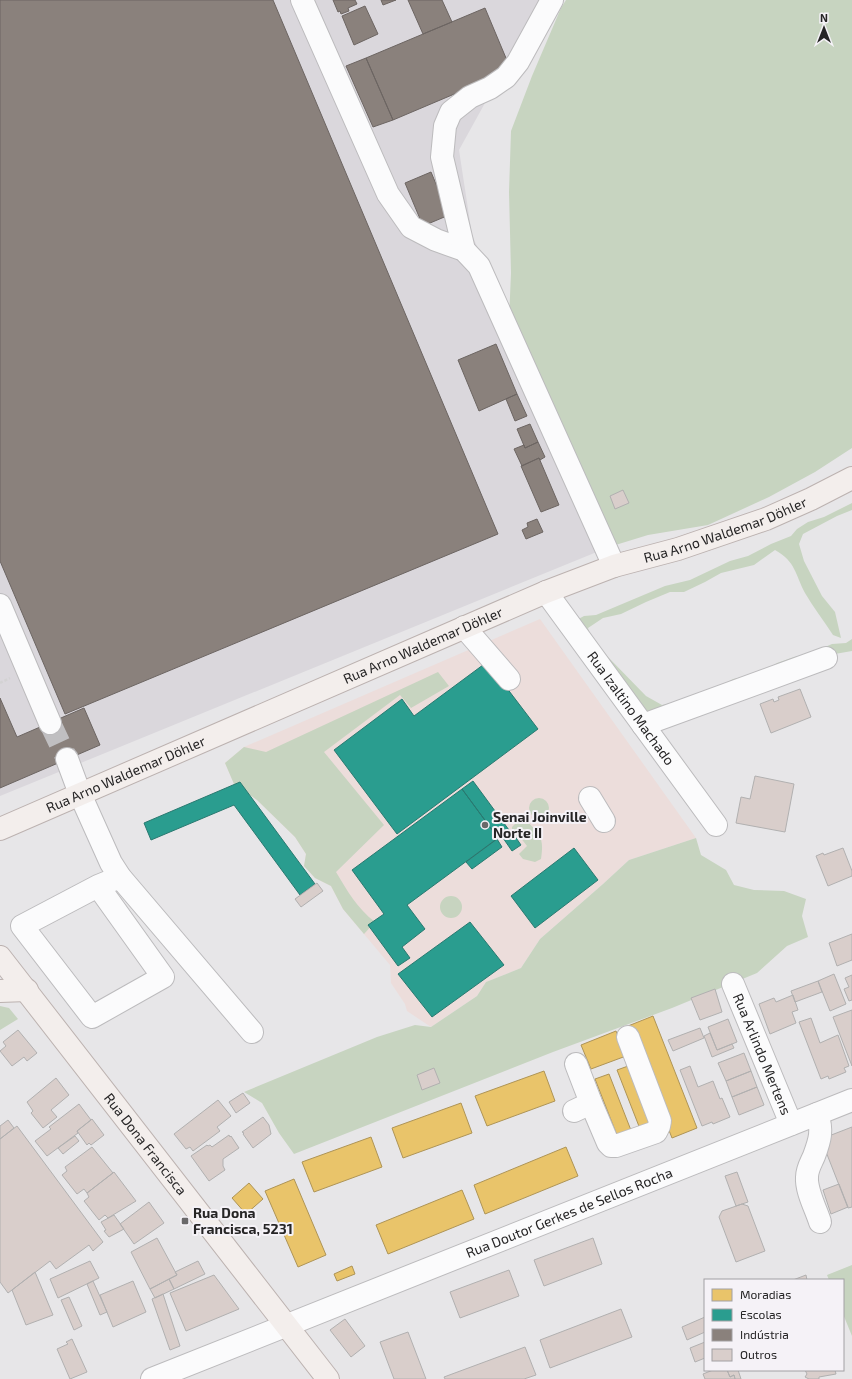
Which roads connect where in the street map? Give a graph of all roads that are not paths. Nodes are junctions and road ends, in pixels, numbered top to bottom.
1 (302, 0) edge
2 (552, 0) edge
3 (464, 250) junction
4 (852, 478) edge
5 (614, 566) junction
6 (546, 592) junction
7 (0, 605) edge
8 (464, 628) junction
9 (826, 658) dead end
10 (509, 679) dead end
11 (50, 723) tunnel mouth
12 (643, 725) junction
13 (67, 759) tunnel mouth
14 (80, 794) junction
15 (590, 798) dead end
16 (604, 821) dead end
17 (716, 825) dead end
18 (0, 829) edge
19 (120, 877) junction
20 (98, 886) junction
21 (2, 961) edge
22 (733, 984) dead end
23 (27, 990) junction
24 (0, 991) edge
25 (252, 1032) dead end
26 (628, 1037) dead end
27 (576, 1064) dead end
28 (852, 1100) edge
29 (817, 1114) junction
30 (791, 1124) junction
31 (820, 1222) dead end
32 (286, 1326) junction
33 (152, 1379) edge
34 (328, 1379) edge

1 - 3 street
2 - 3 street
3 - 5 street
4 - 5 main road, Rua Arno Waldemar Döhler
5 - 6 main road, Rua Arno Waldemar Döhler
6 - 8 main road, Rua Arno Waldemar Döhler
6 - 12 street, Rua Izaltino Machado
7 - 11 street
8 - 10 street
8 - 14 main road, Rua Arno Waldemar Döhler
9 - 12 street
12 - 17 street, Rua Izaltino Machado
13 - 14 street
14 - 18 main road, Rua Arno Waldemar Döhler
14 - 19 street
15 - 16 street
19 - 20 street
19 - 25 street
20 - 20 street
21 - 23 main road, Rua Dona Francisca
22 - 30 street, Rua Arlindo Mertens
23 - 24 main road
23 - 32 main road, Rua Dona Francisca
26 - 27 street
28 - 29 street, Rua Doutor Gerkes de Sellos Rocha
29 - 30 street, Rua Doutor Gerkes de Sellos Rocha
29 - 31 street
30 - 32 street, Rua Doutor Gerkes de Sellos Rocha
32 - 33 street, Rua Doutor Gerkes de Sellos Rocha
32 - 34 main road, Rua Dona Francisca

